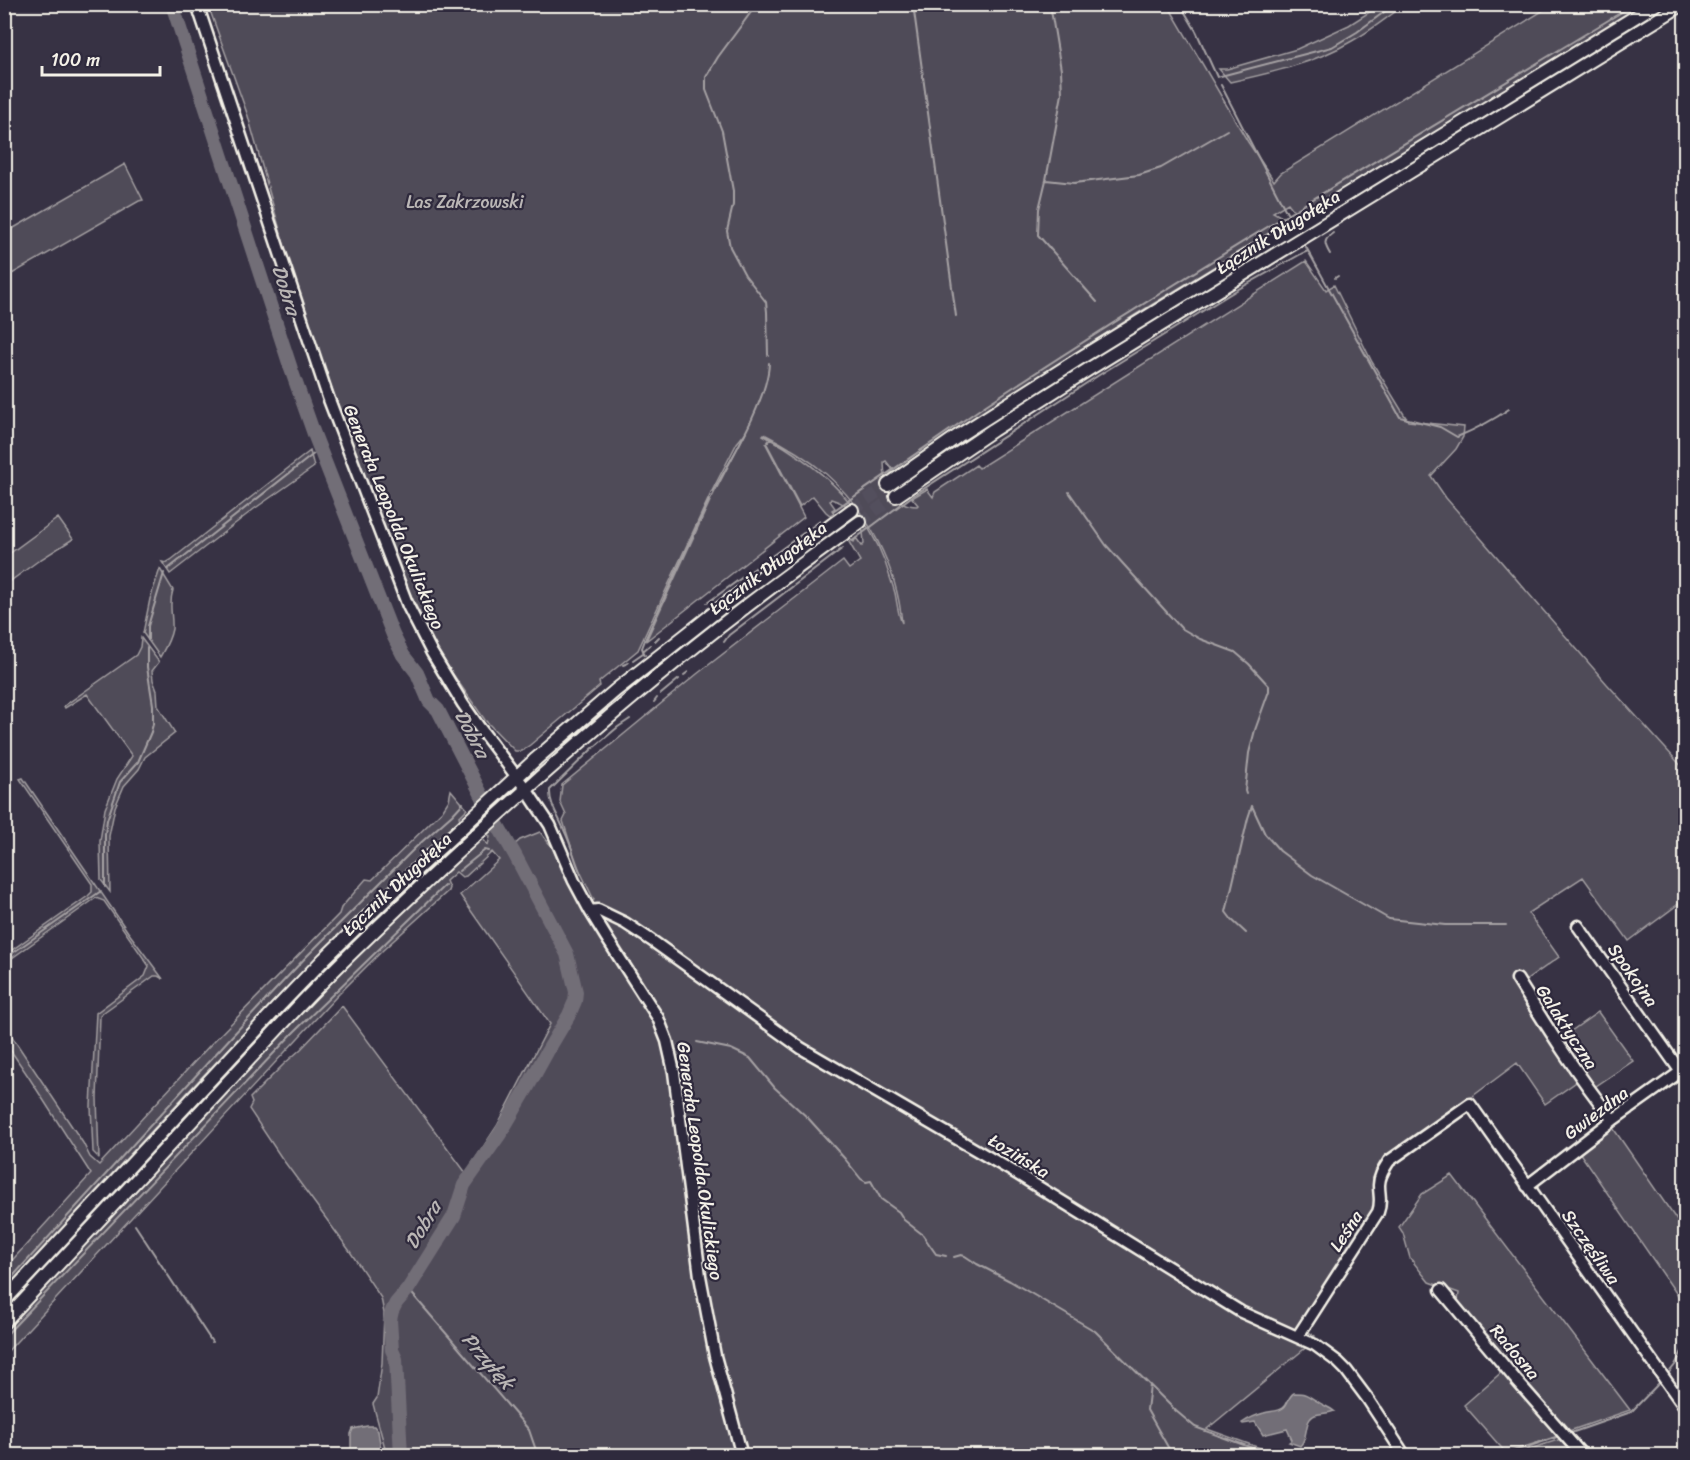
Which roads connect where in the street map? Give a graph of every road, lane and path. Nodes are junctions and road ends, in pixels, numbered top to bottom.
1 (196, 4) edge
2 (1656, 4) edge
3 (1683, 4) edge
4 (888, 485) tunnel mouth
5 (896, 496) tunnel mouth
6 (852, 510) tunnel mouth
7 (860, 522) tunnel mouth
8 (517, 776) junction
9 (526, 789) junction
10 (590, 911) junction
11 (1578, 926) dead end
12 (1517, 980) dead end
13 (1683, 1070) edge
14 (1470, 1104) joint
15 (1613, 1120) junction
16 (1527, 1186) junction
17 (1441, 1290) dead end
18 (4, 1301) edge
19 (4, 1322) edge
20 (1298, 1336) junction
21 (1686, 1408) edge
22 (742, 1455) edge
23 (1405, 1455) edge
24 (1583, 1455) edge

1 - 8 street, Generała Leopolda Okulickiego
2 - 4 main road, Łącznik Długołęka
3 - 5 main road, Łącznik Długołęka
6 - 8 main road, Łącznik Długołęka
7 - 9 main road, Łącznik Długołęka
8 - 9 street, Generała Leopolda Okulickiego
8 - 18 main road, Łącznik Długołęka
9 - 10 street, Generała Leopolda Okulickiego
9 - 19 main road, Łącznik Długołęka
10 - 20 street, Łozińska
10 - 22 street, Generała Leopolda Okulickiego
11 - 13 street, Spokojna
12 - 15 street, Galaktyczna
13 - 15 street, Gwiezdna
14 - 16 street, Szczęśliwa
14 - 20 street, Leśna
15 - 16 street, Gwiezdna
16 - 21 street, Szczęśliwa
17 - 24 street, Radosna
20 - 23 street, Łozińska

